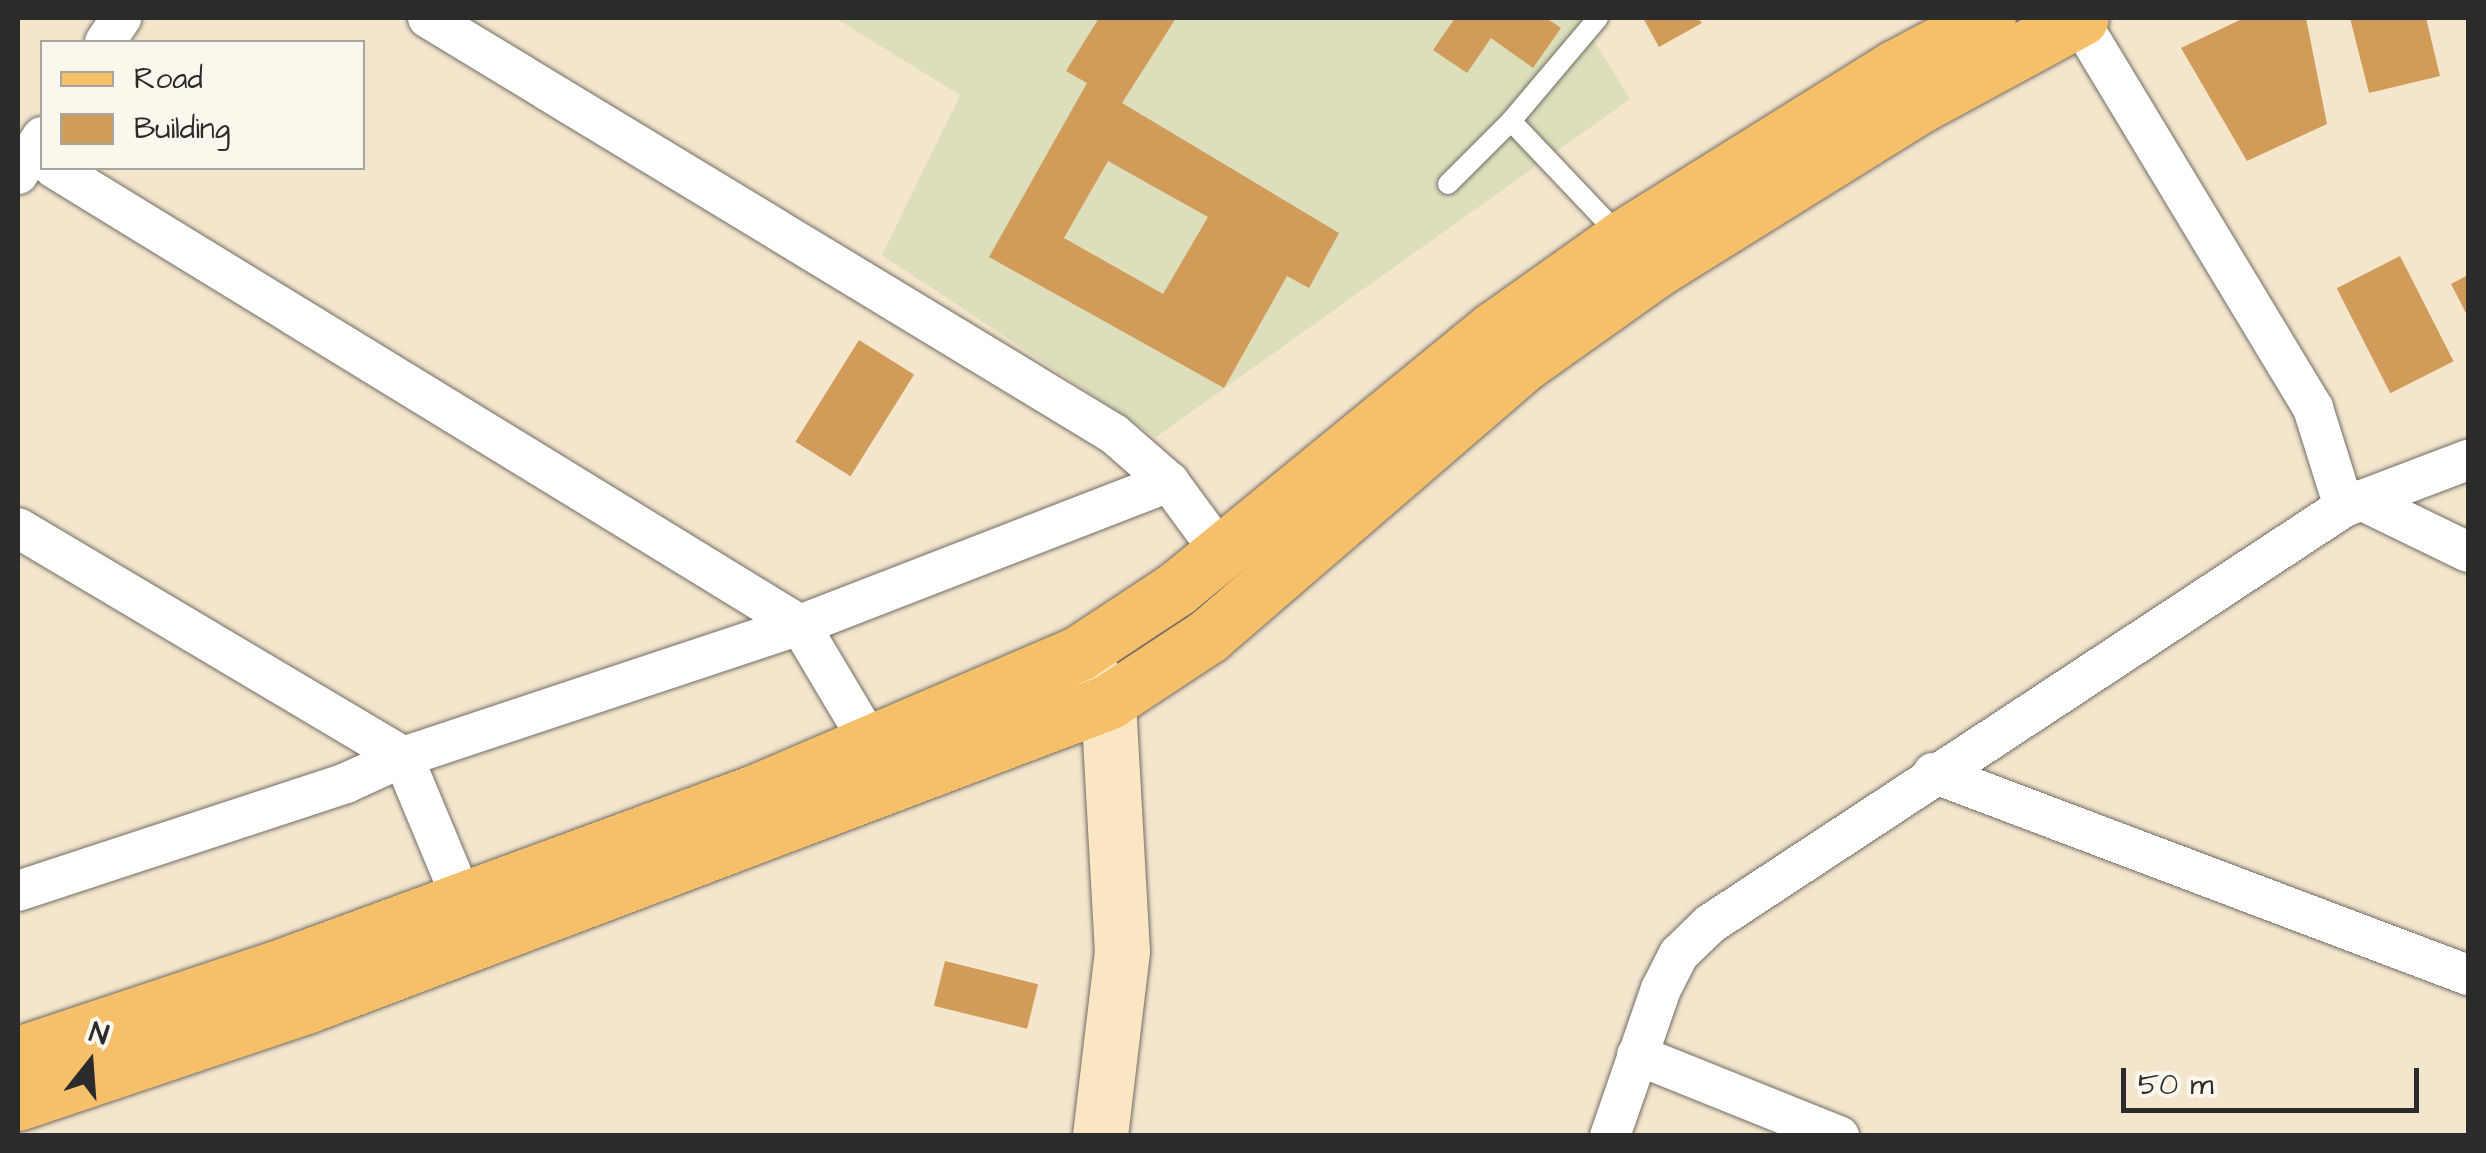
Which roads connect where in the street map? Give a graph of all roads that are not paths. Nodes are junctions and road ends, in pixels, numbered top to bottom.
1 (121, 18) edge
2 (428, 18) edge
3 (1598, 18) edge
4 (1988, 18) edge
5 (2080, 18) edge
6 (106, 40) edge
7 (1511, 122) junction
8 (56, 170) edge
9 (1448, 184) dead end
10 (1622, 238) junction
11 (2468, 460) edge
12 (1169, 482) junction
13 (2352, 504) junction
14 (18, 528) edge
15 (1219, 550) junction
16 (2468, 552) edge
17 (800, 625) junction
18 (1079, 653) junction
19 (1108, 702) junction
20 (871, 744) junction
21 (402, 757) junction
22 (1933, 773) junction
23 (18, 891) edge
24 (471, 919) junction
25 (2468, 975) edge
26 (18, 1054) edge
27 (1637, 1055) junction
28 (18, 1103) edge
29 (1100, 1136) edge
30 (1610, 1136) edge
31 (1840, 1136) edge

1 - 6 street
2 - 12 street
3 - 7 lane
4 - 10 main road
5 - 13 street
5 - 19 main road
7 - 9 lane
7 - 10 lane
8 - 17 street
10 - 15 main road
11 - 13 street
12 - 15 street
12 - 17 street
13 - 16 street
13 - 22 street
14 - 21 street
15 - 18 main road
17 - 20 street
17 - 21 street
18 - 19 main road
18 - 20 main road
19 - 24 main road
19 - 29 main road
20 - 24 main road
21 - 23 street
21 - 24 street
22 - 25 street
22 - 27 street
24 - 26 main road
24 - 28 main road
27 - 30 street
27 - 31 street

